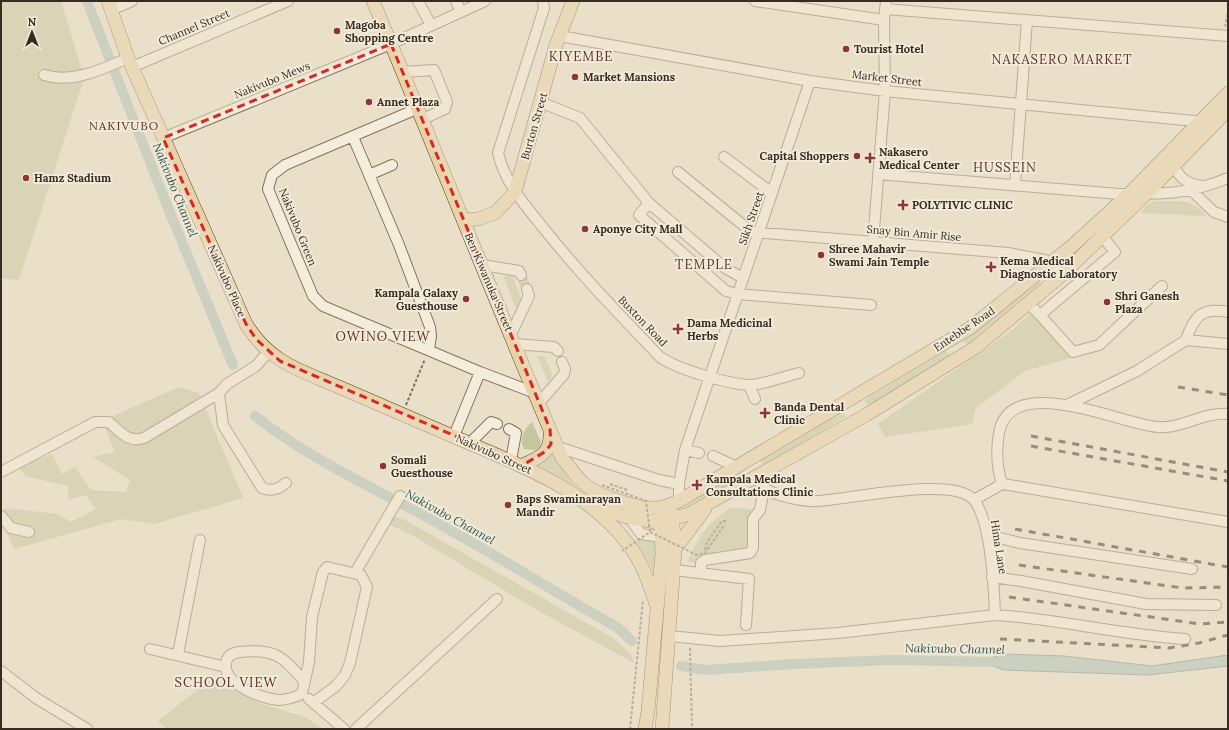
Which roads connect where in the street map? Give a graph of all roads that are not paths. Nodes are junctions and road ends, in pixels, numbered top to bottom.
1 (132, 1) edge
2 (288, 1) edge
3 (373, 1) edge
4 (418, 1) edge
5 (456, 1) edge
6 (484, 1) edge
7 (543, 1) edge
8 (572, 1) edge
9 (755, 1) edge
10 (110, 5) edge
11 (885, 5) edge
12 (460, 12) junction
13 (884, 20) junction
14 (1027, 20) junction
15 (431, 25) junction
16 (560, 36) junction
17 (1226, 36) edge
18 (391, 44) junction
19 (126, 63) junction
20 (403, 72) junction
21 (44, 75) dead end
22 (810, 81) junction
23 (885, 91) junction
24 (1228, 93) edge
25 (540, 102) junction
26 (1020, 105) junction
27 (1228, 110) edge
28 (421, 114) junction
29 (1200, 120) junction
30 (1214, 124) junction
31 (353, 137) junction
32 (163, 138) junction
33 (724, 157) dead end
34 (392, 165) dead end
35 (1174, 166) junction
36 (678, 172) dead end
37 (878, 174) junction
38 (369, 175) junction
39 (1228, 178) edge
40 (1015, 185) junction
41 (1205, 186) junction
42 (1192, 191) junction
43 (515, 192) junction
44 (772, 193) junction
45 (1130, 193) junction
46 (1146, 194) junction
47 (649, 203) junction
48 (1228, 217) edge
49 (463, 220) junction
50 (759, 233) junction
51 (1102, 236) junction
52 (873, 242) junction
53 (1051, 263) junction
54 (483, 265) junction
55 (1062, 274) junction
56 (521, 275) dead end
57 (743, 278) junction
58 (1162, 286) dead end
59 (527, 289) tunnel mouth
60 (738, 294) junction
61 (1029, 304) junction
62 (870, 305) dead end
63 (1228, 312) edge
64 (1040, 315) junction
65 (513, 339) junction
66 (952, 339) junction
67 (1186, 340) junction
68 (1228, 344) edge
69 (429, 349) junction
70 (558, 351) dead end
71 (268, 352) junction
72 (963, 356) junction
73 (562, 362) dead end
74 (480, 372) junction
75 (799, 373) dead end
76 (710, 377) junction
77 (749, 385) junction
78 (219, 394) junction
79 (537, 398) junction
80 (755, 399) dead end
81 (853, 399) junction
82 (1067, 405) junction
83 (1228, 414) edge
84 (402, 415) joint
85 (866, 415) junction
86 (498, 424) dead end
87 (509, 428) dead end
88 (550, 429) junction
89 (454, 436) junction
90 (470, 443) junction
91 (558, 447) junction
92 (685, 450) junction
93 (699, 453) dead end
94 (713, 456) dead end
95 (517, 463) junction
96 (737, 467) junction
97 (1, 472) edge
98 (756, 475) junction
99 (286, 483) dead end
100 (679, 484) junction
101 (1002, 484) junction
102 (764, 488) junction
103 (400, 496) dead end
104 (974, 500) junction
105 (583, 501) junction
106 (709, 504) junction
107 (669, 505) junction
108 (1, 516) edge
109 (628, 516) junction
110 (667, 521) junction
111 (1228, 522) edge
112 (29, 532) dead end
113 (651, 534) junction
114 (987, 535) junction
115 (200, 540) dead end
116 (625, 548) junction
117 (675, 549) junction
118 (1192, 569) dead end
119 (674, 570) junction
120 (355, 573) junction
121 (700, 573) junction
122 (992, 577) junction
123 (497, 599) dead end
124 (656, 604) junction
125 (1216, 606) dead end
126 (995, 615) junction
127 (746, 625) dead end
128 (669, 636) junction
129 (1185, 639) dead end
130 (150, 649) dead end
131 (178, 654) junction
132 (226, 667) junction
133 (1, 671) edge
134 (304, 682) junction
135 (302, 694) junction
136 (313, 703) junction
137 (664, 704) junction
138 (648, 711) junction
139 (87, 729) edge
140 (344, 729) edge
141 (356, 729) edge
142 (641, 729) edge
143 (645, 729) edge
144 (662, 729) edge
145 (668, 729) edge

1 - 10 street
2 - 19 street, Channel Street
3 - 18 main road, Ben Kiwanuka Street
4 - 15 street
5 - 12 street
6 - 12 street, Nakivubo Mews
7 - 43 street, Buxton Road
8 - 16 main road, Burton Street
9 - 13 street
10 - 19 main road, Nakivubo Place
11 - 13 street
11 - 14 street
12 - 15 street, Nakivubo Mews
13 - 23 street
14 - 17 street
14 - 26 street
15 - 18 street, Nakivubo Mews
16 - 22 street, Market Street
16 - 25 main road, Burton Street
18 - 20 main road, Ben Kiwanuka Street
18 - 32 street, Nakivubo Mews
19 - 21 street, Channel Street
19 - 32 main road, Nakivubo Place
20 - 28 main road, Ben Kiwanuka Street
20 - 28 street, Nakivubo Green
22 - 23 street, Market Street
22 - 44 street, Sikh Street
23 - 26 street, Market Street
23 - 37 street
24 - 29 main road, Entebbe Road
25 - 43 main road, Burton Street
25 - 47 street
26 - 29 street, Market Street
26 - 40 street
27 - 30 main road, Entebbe Road
28 - 31 street, Nakivubo Green
28 - 49 main road, Ben Kiwanuka Street
29 - 30 street, Market Street
29 - 45 main road, Entebbe Road
30 - 35 main road, Entebbe Road
31 - 38 street
31 - 69 street, Nakivubo Green
32 - 71 main road, Nakivubo Place
33 - 44 street
34 - 38 street
35 - 41 street
35 - 46 main road, Entebbe Road
36 - 50 street
37 - 40 street
37 - 52 street
38 - 69 street
39 - 41 street
40 - 45 street
41 - 42 street
42 - 46 street
42 - 48 street
43 - 49 main road, Burton Street
43 - 76 street, Buxton Road
44 - 50 street, Sikh Street
45 - 46 street
45 - 53 main road, Entebbe Road
46 - 51 main road, Entebbe Road
47 - 57 street
47 - 60 street
49 - 54 main road, Ben Kiwanuka Street
50 - 52 street, Snay Bin Amir Rise
50 - 57 street, Sikh Street
51 - 55 main road, Entebbe Road
51 - 64 street
52 - 53 street, Snay Bin Amir Rise
53 - 55 street, Snay Bin Amir Rise
53 - 66 main road, Entebbe Road
54 - 56 street
54 - 65 main road, Ben Kiwanuka Street
55 - 61 main road, Entebbe Road
57 - 60 street, Sikh Street
58 - 64 street
59 - 65 street
60 - 62 street
60 - 76 street, Sikh Street
61 - 64 street
61 - 72 main road, Entebbe Road
63 - 67 street
65 - 70 street
65 - 79 main road, Ben Kiwanuka Street
66 - 72 main road
66 - 81 main road, Entebbe Road
67 - 68 street
67 - 82 street
69 - 74 street, Nakivubo Green
71 - 78 street
71 - 84 main road, Nakivubo Place
72 - 85 main road, Entebbe Road
73 - 79 street
74 - 79 street, Nakivubo Green
74 - 89 street
75 - 77 street, Buxton Road
76 - 77 street, Buxton Road
76 - 92 street, Sikh Street
77 - 80 street
78 - 97 street
78 - 99 street
79 - 88 main road, Ben Kiwanuka Street
81 - 85 main road
81 - 96 main road, Entebbe Road
82 - 83 street
82 - 101 street
84 - 89 main road, Nakivubo Street
85 - 98 main road, Entebbe Road
86 - 90 street
87 - 95 street
88 - 91 main road, Ben Kiwanuka Street
88 - 95 main road
89 - 90 main road, Nakivubo Street
90 - 95 main road, Nakivubo Street
91 - 100 street
91 - 107 main road, Ben Kiwanuka Street
92 - 93 street
92 - 100 street, Sikh Street
94 - 96 street
95 - 105 main road, Nakivubo Street
96 - 107 main road, Entebbe Road
98 - 102 street
98 - 106 main road, Entebbe Road
100 - 107 street, Sikh Street
101 - 104 street
101 - 111 street
102 - 104 street
102 - 121 street
103 - 120 street
104 - 114 street, Hima Lane
105 - 109 main road
105 - 116 main road
106 - 110 main road, Entebbe Road
106 - 117 main road
107 - 110 main road
108 - 112 street
109 - 110 main road
109 - 113 street
110 - 113 main road
110 - 117 main road
113 - 116 street
113 - 124 main road
114 - 118 street
114 - 122 street, Hima Lane
115 - 131 street
116 - 124 main road
117 - 119 main road
119 - 121 street
119 - 128 main road
120 - 134 street
120 - 136 street
121 - 127 street
122 - 125 street
122 - 126 street, Hima Lane
123 - 141 street
124 - 138 main road
126 - 128 street
126 - 129 street
128 - 137 main road
130 - 131 street
131 - 132 street
132 - 134 street
132 - 135 street
133 - 139 street
134 - 135 street
135 - 136 street
136 - 140 street
137 - 144 main road
137 - 145 main road
138 - 142 main road
138 - 143 main road

